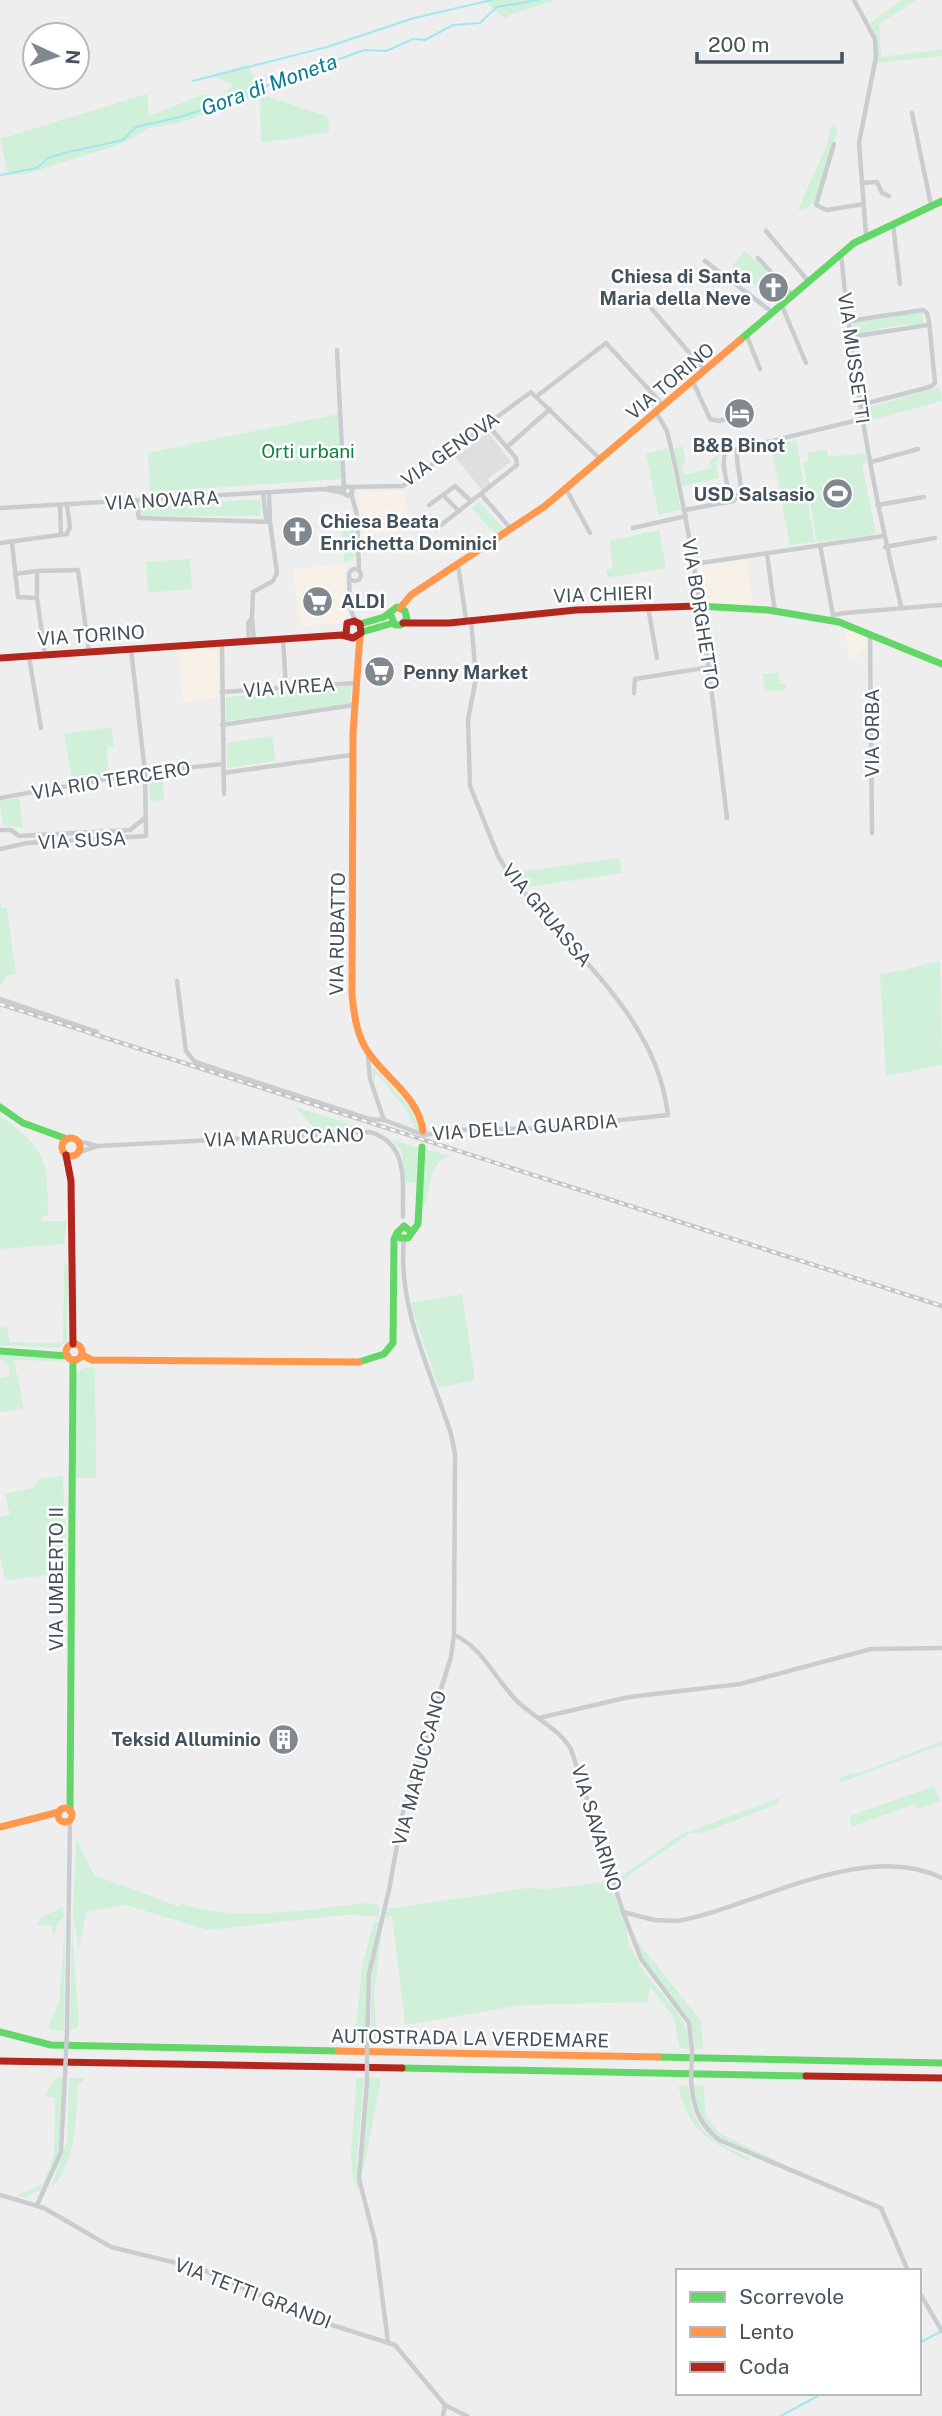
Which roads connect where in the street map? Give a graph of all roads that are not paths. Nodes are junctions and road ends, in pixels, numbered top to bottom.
1 (854, 0) edge
2 (912, 113) dead end
3 (834, 145) dead end
4 (862, 183) junction
5 (889, 196) dead end
6 (942, 201) edge
7 (864, 204) junction
8 (932, 206) junction
9 (893, 223) junction
10 (766, 231) dead end
11 (866, 235) junction
12 (841, 253) junction
13 (758, 258) dead end
14 (705, 261) dead end
15 (809, 283) junction
16 (900, 284) dead end
17 (793, 296) junction
18 (782, 305) junction
19 (651, 308) dead end
20 (773, 313) junction
21 (848, 321) junction
22 (928, 325) junction
23 (747, 336) junction
24 (849, 337) junction
25 (337, 350) dead end
26 (806, 363) dead end
27 (760, 369) dead end
28 (705, 372) junction
29 (693, 382) junction
30 (536, 395) junction
31 (860, 405) junction
32 (664, 407) junction
33 (550, 409) junction
34 (657, 414) junction
35 (738, 415) dead end
36 (862, 419) junction
37 (488, 424) junction
38 (507, 447) junction
39 (738, 447) junction
40 (918, 449) dead end
41 (723, 457) junction
42 (736, 457) junction
43 (601, 460) junction
44 (871, 462) junction
45 (566, 489) junction
46 (349, 490) junction
47 (265, 494) junction
48 (443, 495) junction
49 (481, 495) junction
50 (924, 497) dead end
51 (727, 500) junction
52 (136, 501) junction
53 (471, 501) junction
54 (60, 505) junction
55 (67, 505) junction
56 (429, 505) dead end
57 (877, 505) junction
58 (0, 508) edge
59 (459, 511) junction
60 (685, 513) junction
61 (270, 522) junction
62 (633, 528) dead end
63 (436, 529) dead end
64 (512, 530) junction
65 (590, 533) dead end
66 (60, 536) junction
67 (883, 536) junction
68 (935, 538) dead end
69 (0, 543) edge
70 (12, 543) junction
71 (820, 545) junction
72 (885, 547) junction
73 (360, 552) junction
74 (767, 554) junction
75 (694, 564) junction
76 (458, 565) junction
77 (353, 569) junction
78 (37, 571) junction
79 (359, 571) junction
80 (15, 574) junction
81 (352, 579) junction
82 (37, 598) junction
83 (942, 605) edge
84 (901, 606) junction
85 (648, 607) junction
86 (700, 607) junction
87 (775, 612) junction
88 (390, 613) junction
89 (404, 615) junction
90 (832, 617) junction
91 (468, 618) junction
92 (393, 623) junction
93 (353, 629) junction
94 (870, 633) junction
95 (282, 637) junction
96 (252, 639) junction
97 (222, 642) junction
98 (131, 648) junction
99 (89, 651) junction
100 (45, 654) junction
101 (29, 656) junction
102 (0, 658) edge
103 (657, 658) dead end
104 (942, 664) edge
105 (710, 667) junction
106 (355, 682) junction
107 (286, 687) junction
108 (222, 692) junction
109 (634, 693) dead end
110 (354, 705) junction
111 (222, 725) junction
112 (41, 729) dead end
113 (351, 755) junction
114 (223, 764) junction
115 (145, 772) junction
116 (223, 773) junction
117 (224, 794) dead end
118 (0, 798) edge
119 (146, 817) junction
120 (727, 818) dead end
121 (0, 830) edge
122 (872, 833) dead end
123 (0, 839) edge
124 (1, 848) edge
125 (177, 981) dead end
126 (0, 999) edge
127 (97, 1031) dead end
128 (368, 1056) junction
129 (0, 1107) edge
130 (668, 1115) joint
131 (384, 1120) junction
132 (38, 1130) junction
133 (423, 1131) dead end
134 (67, 1139) junction
135 (78, 1141) junction
136 (98, 1146) junction
137 (422, 1147) dead end
138 (64, 1152) junction
139 (77, 1154) junction
140 (71, 1181) junction
141 (403, 1217) dead end
142 (400, 1236) junction
143 (0, 1349) edge
144 (70, 1352) junction
145 (82, 1355) junction
146 (454, 1634) junction
147 (942, 1648) edge
148 (538, 1718) junction
149 (64, 1816) junction
150 (0, 1827) edge
151 (942, 1878) edge
152 (623, 1912) junction
153 (0, 2032) edge
154 (0, 2061) edge
155 (942, 2063) edge
156 (942, 2078) edge
157 (0, 2195) edge
158 (37, 2205) junction
159 (907, 2269) edge
160 (921, 2295) edge
161 (941, 2330) edge
162 (388, 2342) junction
163 (445, 2405) junction
164 (443, 2416) edge
165 (467, 2416) edge

1 - 4 street
2 - 8 street
3 - 7 street
4 - 5 street
4 - 7 street
6 - 8 main road, VIA TORINO
7 - 11 street
8 - 9 main road, VIA TORINO
9 - 11 main road, VIA TORINO
9 - 16 street
10 - 15 street
11 - 12 main road, VIA TORINO
12 - 15 main road, VIA TORINO
12 - 21 street, VIA MUSSETTI
13 - 17 street
14 - 20 street
15 - 17 main road, VIA TORINO
17 - 18 main road, VIA TORINO
18 - 20 main road, VIA TORINO
18 - 26 street
19 - 28 street
20 - 23 main road, VIA TORINO
21 - 22 street
21 - 24 street, VIA MUSSETTI
22 - 24 street
22 - 31 street
23 - 27 street
23 - 28 main road, VIA TORINO
24 - 31 street, VIA MUSSETTI
25 - 46 street
28 - 29 main road, VIA TORINO
29 - 32 main road, VIA TORINO
29 - 35 street
30 - 32 street, VIA GENOVA
30 - 33 street
30 - 37 street, VIA GENOVA
31 - 36 street, VIA MUSSETTI
32 - 34 main road, VIA TORINO
33 - 38 street
33 - 43 street
34 - 43 main road, VIA TORINO
34 - 60 street, VIA BORGHETTO
36 - 39 street
36 - 44 street, VIA MUSSETTI
37 - 38 street
37 - 46 street, VIA GENOVA
38 - 49 street
39 - 41 street
39 - 42 street
40 - 44 street
41 - 42 street
41 - 51 street
42 - 51 street
43 - 45 main road, VIA TORINO
44 - 57 street, VIA MUSSETTI
45 - 64 main road, VIA TORINO
45 - 65 street
46 - 47 street, VIA NOVARA
46 - 73 street
47 - 52 street, VIA NOVARA
47 - 61 street
48 - 53 street
48 - 56 street
48 - 59 street
49 - 53 street
49 - 64 street
50 - 57 street
51 - 60 street
52 - 55 street, VIA NOVARA
52 - 61 street
53 - 59 street
54 - 55 street, VIA NOVARA
54 - 58 street, VIA NOVARA
54 - 66 street
55 - 66 street
57 - 67 street, VIA MUSSETTI
59 - 63 street
60 - 62 street
60 - 75 street, VIA BORGHETTO
61 - 96 street
64 - 76 main road, VIA TORINO
66 - 70 street
67 - 71 street
67 - 72 street, VIA MUSSETTI
68 - 72 street
69 - 70 street
70 - 80 street
71 - 74 street
71 - 90 street
72 - 84 street, VIA MUSSETTI
73 - 77 street
73 - 79 street
74 - 75 street
74 - 87 street
75 - 86 street, VIA BORGHETTO
76 - 89 main road, VIA TORINO
76 - 91 street, VIA GRUASSA
77 - 79 street
77 - 81 street
78 - 80 street
78 - 82 street
78 - 99 street
79 - 81 street
80 - 82 street
81 - 93 street
82 - 100 street
83 - 84 street
84 - 90 street
85 - 86 main road, VIA CHIERI
85 - 91 main road, VIA CHIERI
85 - 103 street
86 - 87 main road, VIA CHIERI
86 - 105 street, VIA BORGHETTO
87 - 90 main road, VIA CHIERI
88 - 89 main road
88 - 92 main road
88 - 93 main road
89 - 91 main road, VIA CHIERI
89 - 92 main road, VIA CHIERI
90 - 94 main road, VIA CHIERI
91 - 130 street, VIA GRUASSA
92 - 93 main road, VIA CHIERI
93 - 95 main road, VIA TORINO
93 - 106 main road, VIA RUBATTO
94 - 104 main road, VIA CHIERI
94 - 122 street, VIA ORBA
95 - 96 main road, VIA TORINO
95 - 107 street
96 - 97 main road, VIA TORINO
97 - 98 main road, VIA TORINO
97 - 108 street
98 - 99 main road, VIA TORINO
98 - 115 street, VIA SUSA
99 - 100 main road, VIA TORINO
100 - 101 main road, VIA TORINO
101 - 102 main road, VIA TORINO
101 - 112 street
105 - 109 street
105 - 120 street, VIA BORGHETTO
106 - 107 street, VIA IVREA
106 - 110 main road, VIA RUBATTO
107 - 108 street, VIA IVREA
108 - 111 street
110 - 111 street
110 - 113 main road, VIA RUBATTO
111 - 114 street
113 - 116 street
113 - 128 main road, VIA RUBATTO
114 - 115 street, VIA RIO TERCERO
114 - 116 street
115 - 118 street, VIA RIO TERCERO
115 - 119 street, VIA SUSA
116 - 117 street
119 - 121 street, VIA SUSA
119 - 124 street, VIA SUSA
123 - 124 street
125 - 131 street, VIA DELLA GUARDIA
126 - 127 street
128 - 131 street
128 - 133 main road, VIA RUBATTO
129 - 132 main road
130 - 131 street, VIA DELLA GUARDIA
132 - 134 main road
132 - 138 main road
134 - 135 main road
134 - 138 main road
135 - 136 street, VIA MARUCCANO
135 - 139 main road, VIA UMBERTO II
136 - 139 street, VIA MARUCCANO
136 - 141 street, VIA MARUCCANO
137 - 142 main road
138 - 139 main road
138 - 140 main road, VIA UMBERTO II
139 - 140 main road, VIA UMBERTO II
140 - 144 main road, VIA UMBERTO II
142 - 145 main road
142 - 146 street, VIA MARUCCANO
143 - 144 main road
144 - 145 main road
144 - 145 main road
144 - 149 main road, VIA UMBERTO II
146 - 148 street, VIA SAVARINO
146 - 162 street, VIA MARUCCANO, bridge
147 - 148 street
148 - 152 street, VIA SAVARINO
149 - 150 main road
149 - 158 street, VIA UMBERTO II, bridge
151 - 152 street, VIA SAVARINO
152 - 159 street, bridge
153 - 155 main road, AUTOSTRADA LA VERDEMARE
154 - 156 main road, AUTOSTRADA LA VERDEMARE
157 - 158 street, VIA TETTI GRANDI
158 - 162 street, VIA TETTI GRANDI
160 - 161 street
162 - 163 street, VIA TETTI GRANDI
163 - 164 street
163 - 165 street, VIA TETTI GRANDI

